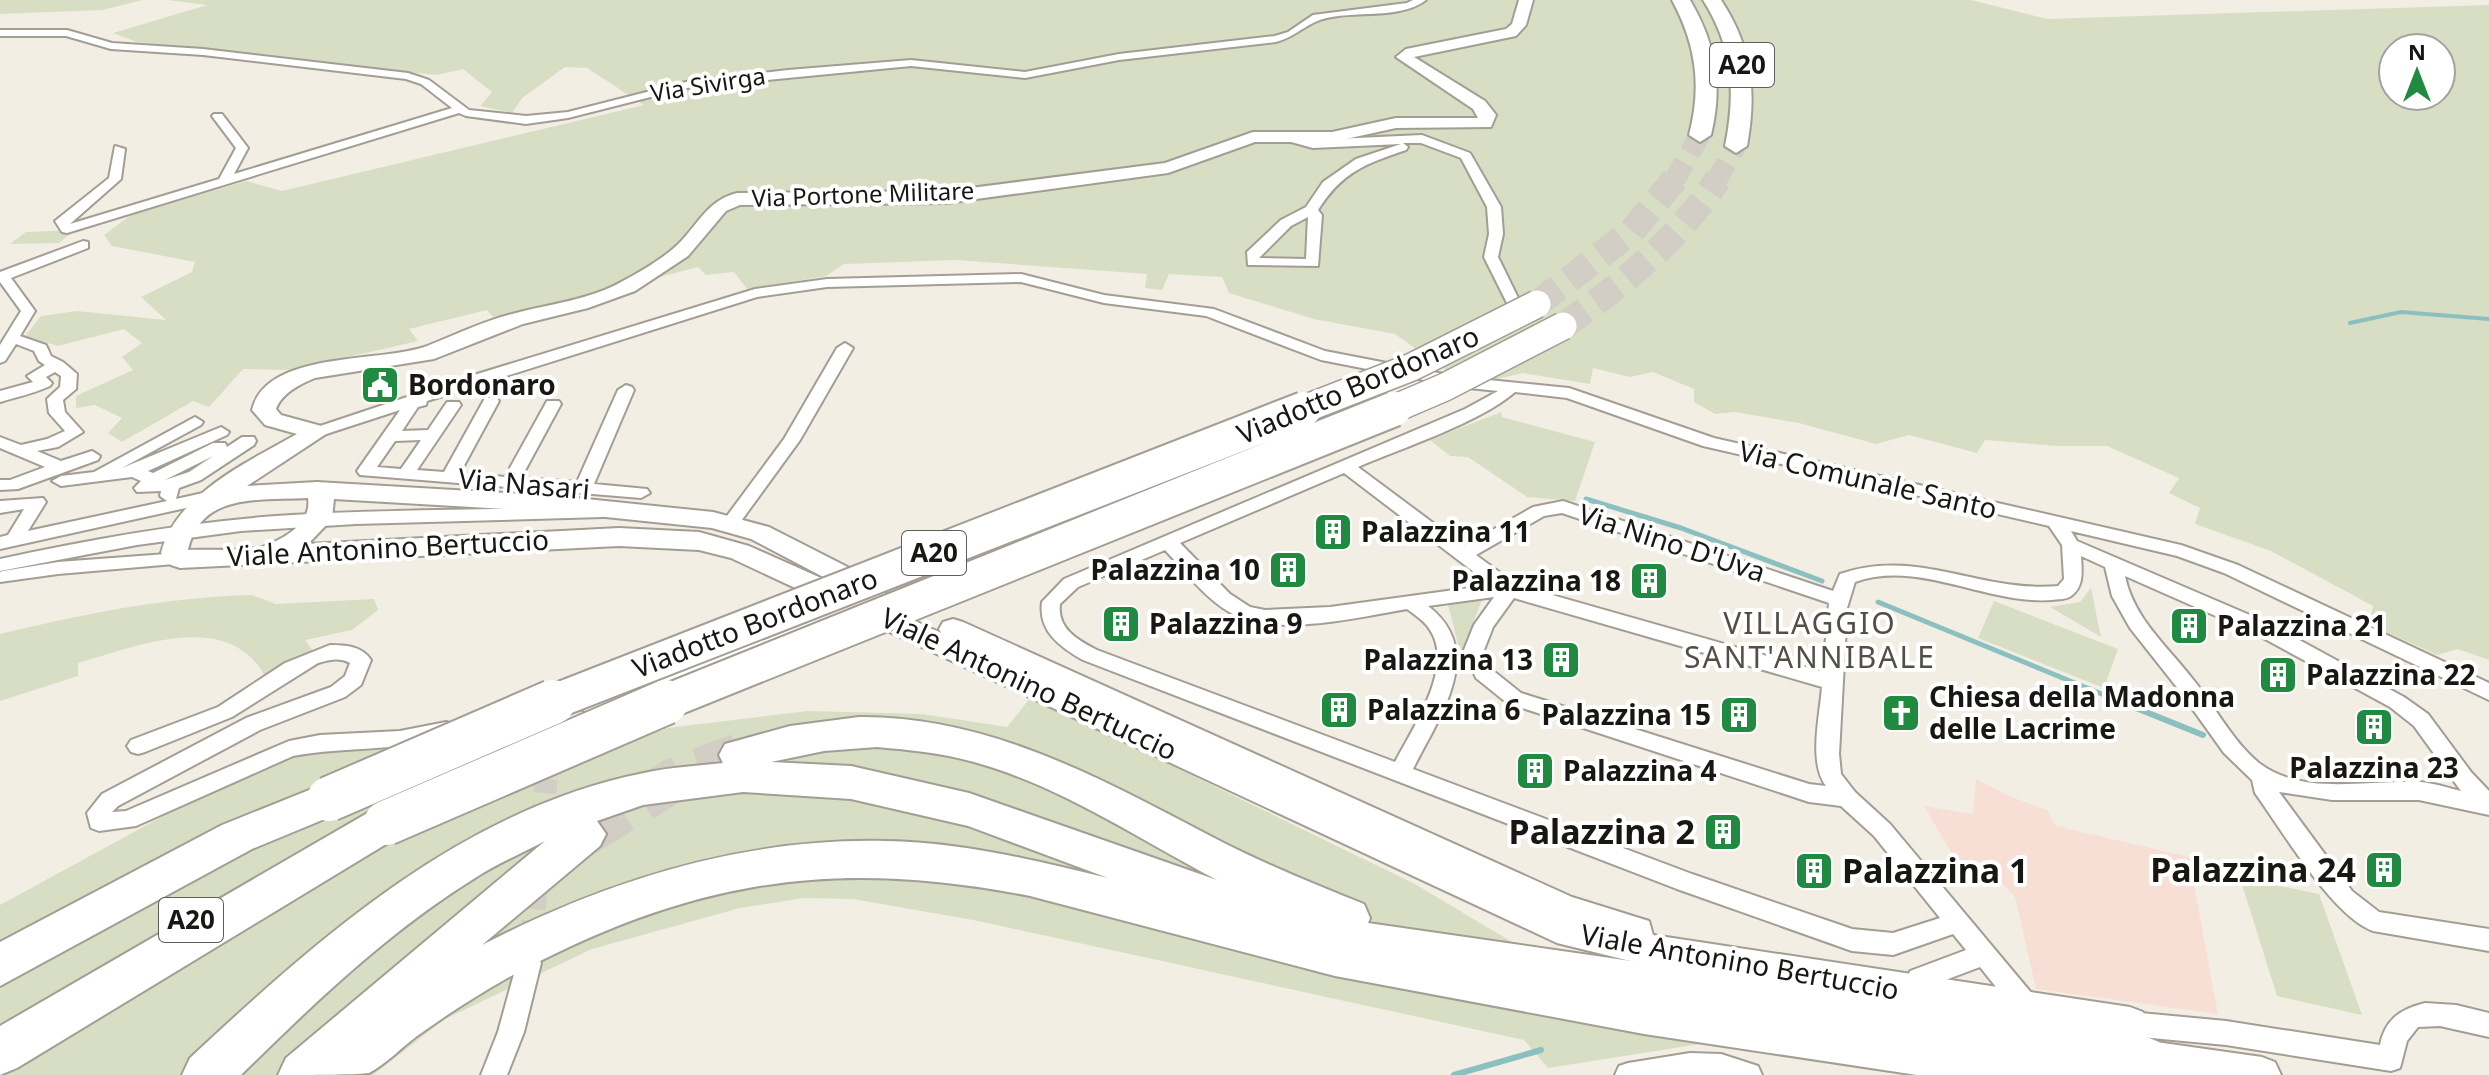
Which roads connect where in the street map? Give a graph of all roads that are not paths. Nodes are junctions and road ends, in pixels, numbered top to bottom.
1 (1421, 0) edge
2 (1526, 0) edge
3 (1681, 0) edge
4 (1712, 0) edge
5 (0, 33) edge
6 (460, 109) junction
7 (218, 116) dead end
8 (1702, 132) tunnel mouth
9 (1284, 136) junction
10 (1737, 141) tunnel mouth
11 (1428, 142) junction
12 (119, 149) dead end
13 (223, 182) junction
14 (1311, 210) junction
15 (83, 245) dead end
16 (1, 277) edge
17 (1538, 311) junction
18 (14, 339) junction
19 (845, 348) dead end
20 (1, 356) edge
21 (58, 365) junction
22 (470, 381) junction
23 (1512, 387) junction
24 (626, 390) dead end
25 (0, 397) edge
26 (491, 401) dead end
27 (553, 404) dead end
28 (453, 405) dead end
29 (354, 419) junction
30 (195, 422) dead end
31 (317, 432) junction
32 (393, 432) junction
33 (433, 435) junction
34 (0, 442) edge
35 (17, 451) junction
36 (92, 456) dead end
37 (1346, 466) junction
38 (0, 471) edge
39 (133, 472) junction
40 (60, 474) junction
41 (406, 474) junction
42 (96, 476) junction
43 (248, 476) junction
44 (449, 478) junction
45 (22, 482) junction
46 (162, 482) junction
47 (510, 483) junction
48 (0, 485) edge
49 (583, 489) junction
50 (317, 490) junction
51 (219, 495) junction
52 (630, 503) junction
53 (0, 507) edge
54 (168, 507) junction
55 (320, 520) junction
56 (2056, 523) junction
57 (730, 524) junction
58 (7, 542) edge
59 (1168, 542) junction
60 (2071, 545) junction
61 (179, 546) junction
62 (1466, 553) junction
63 (264, 555) junction
64 (0, 565) edge
65 (2114, 565) junction
66 (0, 577) edge
67 (1510, 590) junction
68 (1838, 599) junction
69 (870, 601) junction
70 (1408, 601) junction
71 (1832, 682) junction
72 (2489, 692) edge
73 (633, 694) junction
74 (138, 746) dead end
75 (739, 755) tunnel mouth
76 (1400, 773) junction
77 (2263, 776) junction
78 (546, 779) tunnel mouth
79 (1847, 798) junction
80 (2487, 804) edge
81 (386, 823) junction
82 (585, 834) tunnel mouth
83 (237, 837) junction
84 (1959, 922) junction
85 (2489, 940) edge
86 (0, 941) edge
87 (1985, 954) junction
88 (529, 963) tunnel mouth
89 (1511, 963) junction
90 (0, 965) edge
91 (1393, 969) junction
92 (1919, 979) junction
93 (2023, 1002) junction
94 (2489, 1025) edge
95 (0, 1027) edge
96 (0, 1052) edge
97 (2140, 1053) edge
98 (2394, 1067) edge
99 (207, 1075) edge
100 (225, 1075) edge
101 (303, 1075) edge
102 (328, 1075) edge
103 (494, 1075) edge
104 (1628, 1075) edge
105 (1749, 1075) edge
106 (2075, 1075) edge
107 (2262, 1075) edge

1 - 6 street, Via Sivirga
2 - 9 street, Via Portone Militare
3 - 8 highway, A20
4 - 10 highway, A20
5 - 6 street, Via Sivirga
6 - 13 street
7 - 13 street
9 - 11 street
9 - 31 street, Via Portone Militare
11 - 14 street
11 - 17 street
12 - 13 street
14 - 14 street
15 - 16 street
16 - 18 street
17 - 81 highway, Viadotto Bordonaro / A20, bridge
17 - 83 highway, Viadotto Bordonaro / A20, bridge
18 - 20 street
18 - 21 street
19 - 57 street
21 - 25 street
21 - 35 street
22 - 23 street, Via Comunale Santo
22 - 29 street
22 - 32 street, Via Nasari
23 - 37 street
23 - 56 street, Via Comunale Santo
24 - 49 street
26 - 44 street
27 - 47 street
28 - 33 street, Via Nasari
29 - 31 street
29 - 32 street
30 - 42 street
31 - 43 street
32 - 33 street
32 - 41 street, Via Nasari
33 - 41 street, Via Nasari
34 - 35 street
35 - 40 street
36 - 40 street
37 - 59 street
37 - 62 street
38 - 45 street
39 - 42 street
39 - 46 street
39 - 46 street
40 - 42 street
40 - 45 street
41 - 44 street, Via Nasari
43 - 50 street
43 - 51 street
44 - 47 street, Via Nasari
45 - 48 street
46 - 54 street
47 - 49 street, Via Nasari
49 - 52 street, Via Nasari
50 - 51 street
50 - 52 street
50 - 55 street
51 - 54 street
51 - 61 street
52 - 55 street, Viale Antonino Bertuccio
52 - 57 street, Viale Antonino Bertuccio
53 - 58 street
54 - 58 street
55 - 61 street, Viale Antonino Bertuccio
55 - 63 street
56 - 60 street
56 - 72 street, Via Comunale Santo
57 - 69 street, Viale Antonino Bertuccio
59 - 70 street
59 - 76 street
60 - 65 street
60 - 68 street
61 - 63 street, Viale Antonino Bertuccio
61 - 64 street, Viale Antonino Bertuccio
61 - 66 street, Viale Antonino Bertuccio
62 - 67 street
62 - 68 street, Via Nino D'Uva
63 - 69 street, Viale Antonino Bertuccio
65 - 77 street
65 - 80 street
67 - 70 street
67 - 71 street
67 - 79 street
68 - 71 street
69 - 73 street
69 - 92 street, Viale Antonino Bertuccio
69 - 93 street, Viale Antonino Bertuccio
70 - 76 street
71 - 79 street
73 - 74 street
73 - 78 street
75 - 89 highway
76 - 84 street
77 - 80 street
77 - 85 street
79 - 84 street
81 - 95 highway, A20
81 - 96 highway
82 - 101 highway
83 - 86 highway
83 - 90 highway, A20
84 - 87 street
87 - 92 street
87 - 93 street
88 - 103 street
89 - 97 highway
89 - 99 highway
91 - 100 highway
91 - 102 highway
91 - 106 highway
92 - 93 street, Viale Antonino Bertuccio
93 - 97 street
94 - 98 street
97 - 98 street
97 - 107 street
104 - 105 street

